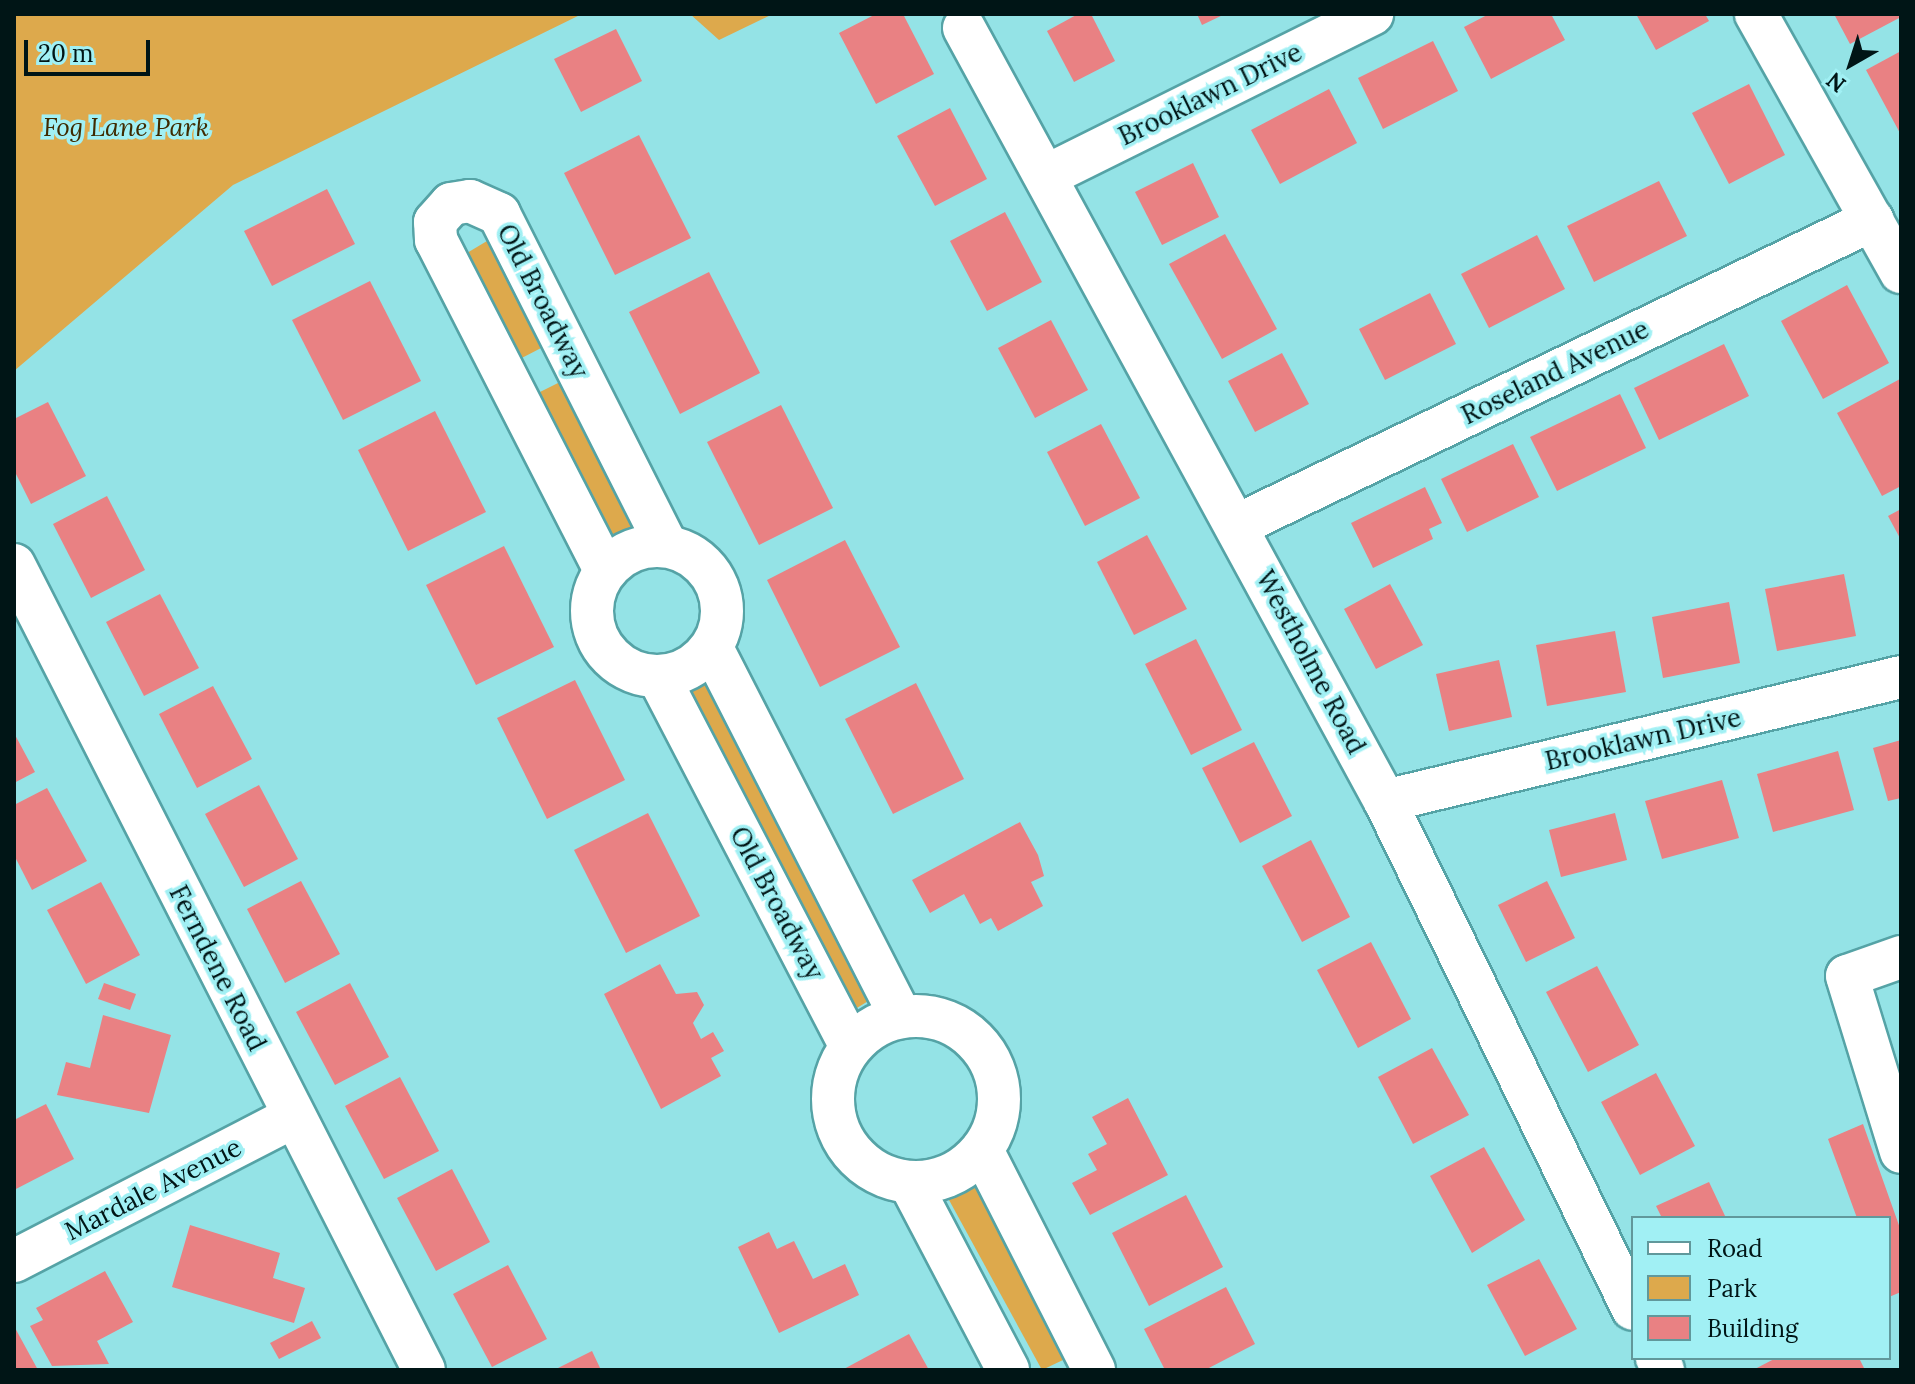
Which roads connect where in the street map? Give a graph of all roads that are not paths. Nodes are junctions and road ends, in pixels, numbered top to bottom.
1 (1372, 14) edge
2 (1756, 14) edge
3 (964, 28) dead end
4 (1048, 175) junction
5 (1872, 220) junction
6 (1901, 272) edge
7 (1238, 525) junction
8 (667, 546) junction
9 (14, 565) edge
10 (605, 570) junction
11 (712, 648) junction
12 (658, 676) junction
13 (1901, 677) edge
14 (1385, 801) junction
15 (1901, 957) edge
16 (900, 1016) junction
17 (851, 1046) junction
18 (293, 1117) junction
19 (982, 1150) junction
20 (1901, 1152) edge
21 (910, 1183) junction
22 (14, 1261) edge
23 (1631, 1305) edge
24 (424, 1370) edge
25 (1008, 1370) edge
26 (1094, 1370) edge

1 - 4 street, Brooklawn Drive
2 - 5 street
3 - 4 street, Westholme Road
4 - 7 street, Westholme Road
5 - 6 street
5 - 7 street, Roseland Avenue
7 - 14 street, Westholme Road
8 - 10 street
8 - 10 street, Old Broadway
8 - 11 street
9 - 18 street, Ferndene Road
10 - 12 street
11 - 12 street
11 - 16 street
12 - 17 street, Old Broadway
13 - 14 street, Brooklawn Drive
14 - 23 street, Westholme Road
15 - 20 street
16 - 17 street
16 - 19 street
17 - 21 street
18 - 22 street, Mardale Avenue
18 - 24 street, Ferndene Road
19 - 21 street
19 - 26 street
21 - 25 street

